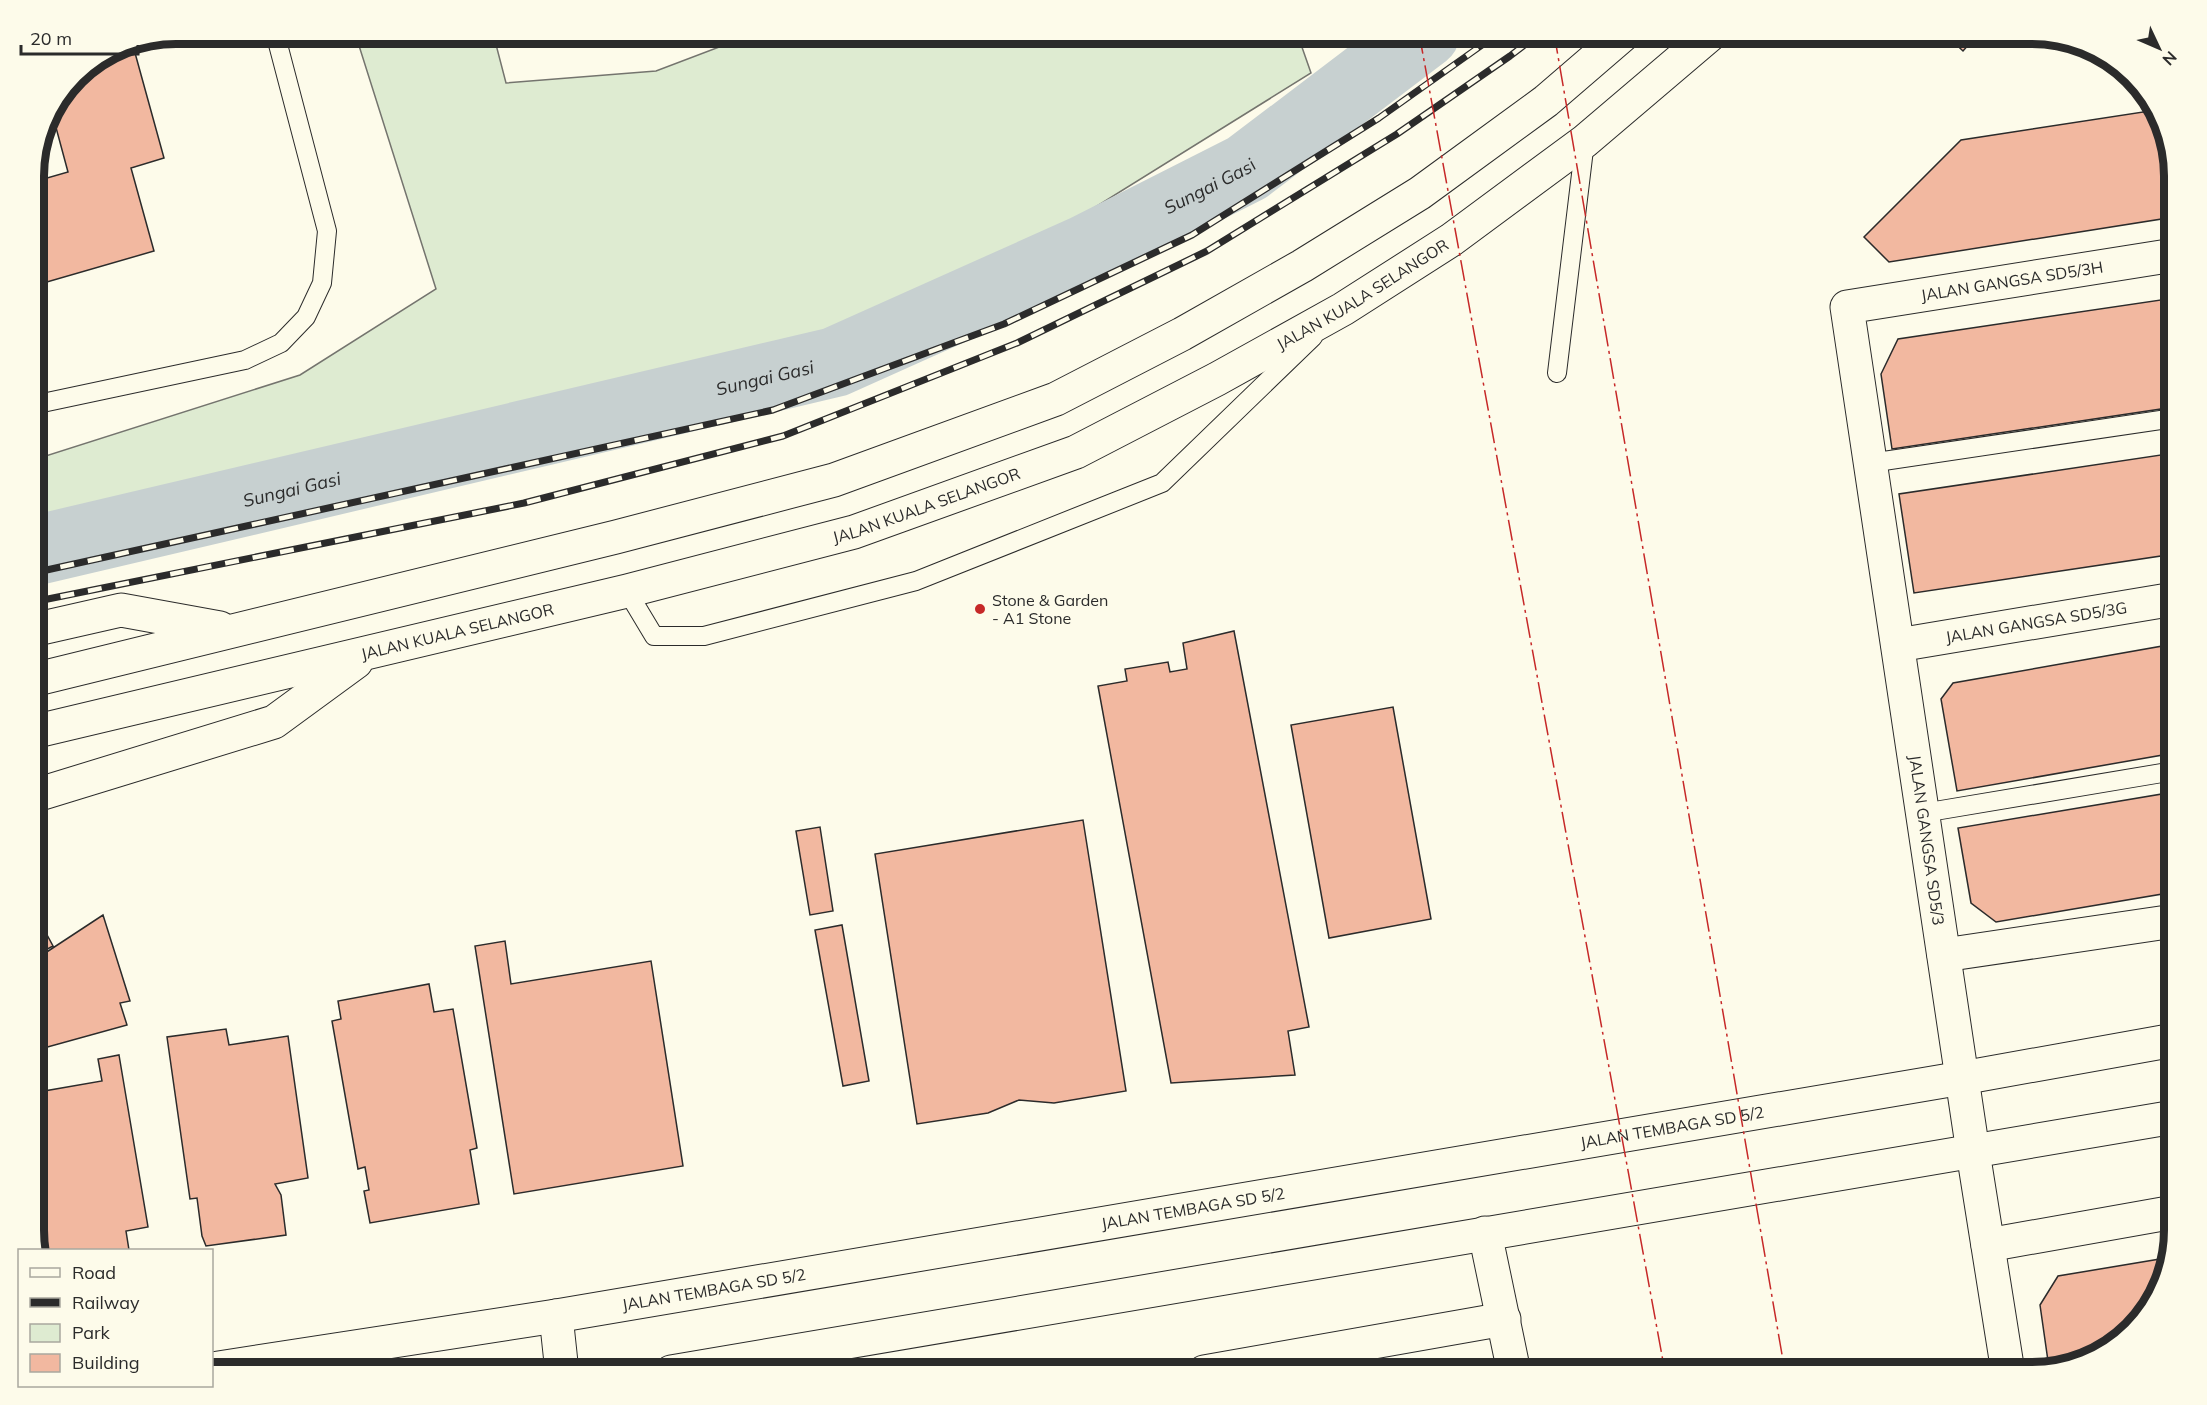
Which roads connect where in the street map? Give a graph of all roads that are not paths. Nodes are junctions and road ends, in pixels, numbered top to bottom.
1 (277, 44) edge
2 (1612, 44) edge
3 (1699, 44) edge
4 (1584, 141) junction
5 (2164, 257) edge
6 (1847, 307) joint
7 (1343, 309) junction
8 (1557, 373) dead end
9 (44, 403) edge
10 (2164, 419) edge
11 (1870, 463) junction
12 (627, 591) junction
13 (2164, 601) edge
14 (44, 628) edge
15 (234, 630) junction
16 (1898, 645) junction
17 (370, 653) junction
18 (44, 677) edge
19 (44, 729) edge
20 (2164, 773) edge
21 (44, 793) edge
22 (1923, 813) junction
23 (2164, 922) edge
24 (1944, 955) junction
25 (2164, 1042) edge
26 (1962, 1078) junction
27 (2164, 1119) edge
28 (1973, 1152) junction
29 (2164, 1214) edge
30 (1485, 1233) junction
31 (1988, 1245) junction
32 (556, 1316) junction
33 (1504, 1320) junction
34 (257, 1362) edge
35 (561, 1362) edge
36 (729, 1362) edge
37 (1262, 1362) edge
38 (1512, 1362) edge
39 (2006, 1362) edge

1 - 9 lane
2 - 15 main road
3 - 4 main road, JALAN KUALA SELANGOR
4 - 7 main road, JALAN KUALA SELANGOR
4 - 8 lane
5 - 6 main road, JALAN GANGSA SD5/3H
6 - 11 main road, JALAN GANGSA SD5/3
7 - 12 main road, JALAN KUALA SELANGOR
7 - 12 lane
10 - 11 lane
11 - 16 main road, JALAN GANGSA SD5/3
12 - 17 main road, JALAN KUALA SELANGOR
13 - 16 main road, JALAN GANGSA SD5/3G
14 - 15 main road
15 - 18 main road
16 - 22 main road, JALAN GANGSA SD5/3
17 - 19 main road, JALAN KUALA SELANGOR
17 - 21 main road
20 - 22 lane
22 - 24 main road, JALAN GANGSA SD5/3
23 - 24 main road
24 - 26 main road, JALAN GANGSA SD5/3
25 - 26 main road, JALAN TEMBAGA SD 5/2
26 - 28 main road, JALAN GANGSA SD5/3
26 - 32 main road, JALAN TEMBAGA SD 5/2
27 - 28 main road
28 - 30 main road
28 - 31 main road, JALAN GANGSA SD5/3
29 - 31 main road
30 - 33 main road
30 - 36 main road
31 - 39 main road, JALAN GANGSA SD5/3
32 - 34 main road, JALAN TEMBAGA SD 5/2
32 - 35 main road
33 - 37 main road
33 - 38 main road

